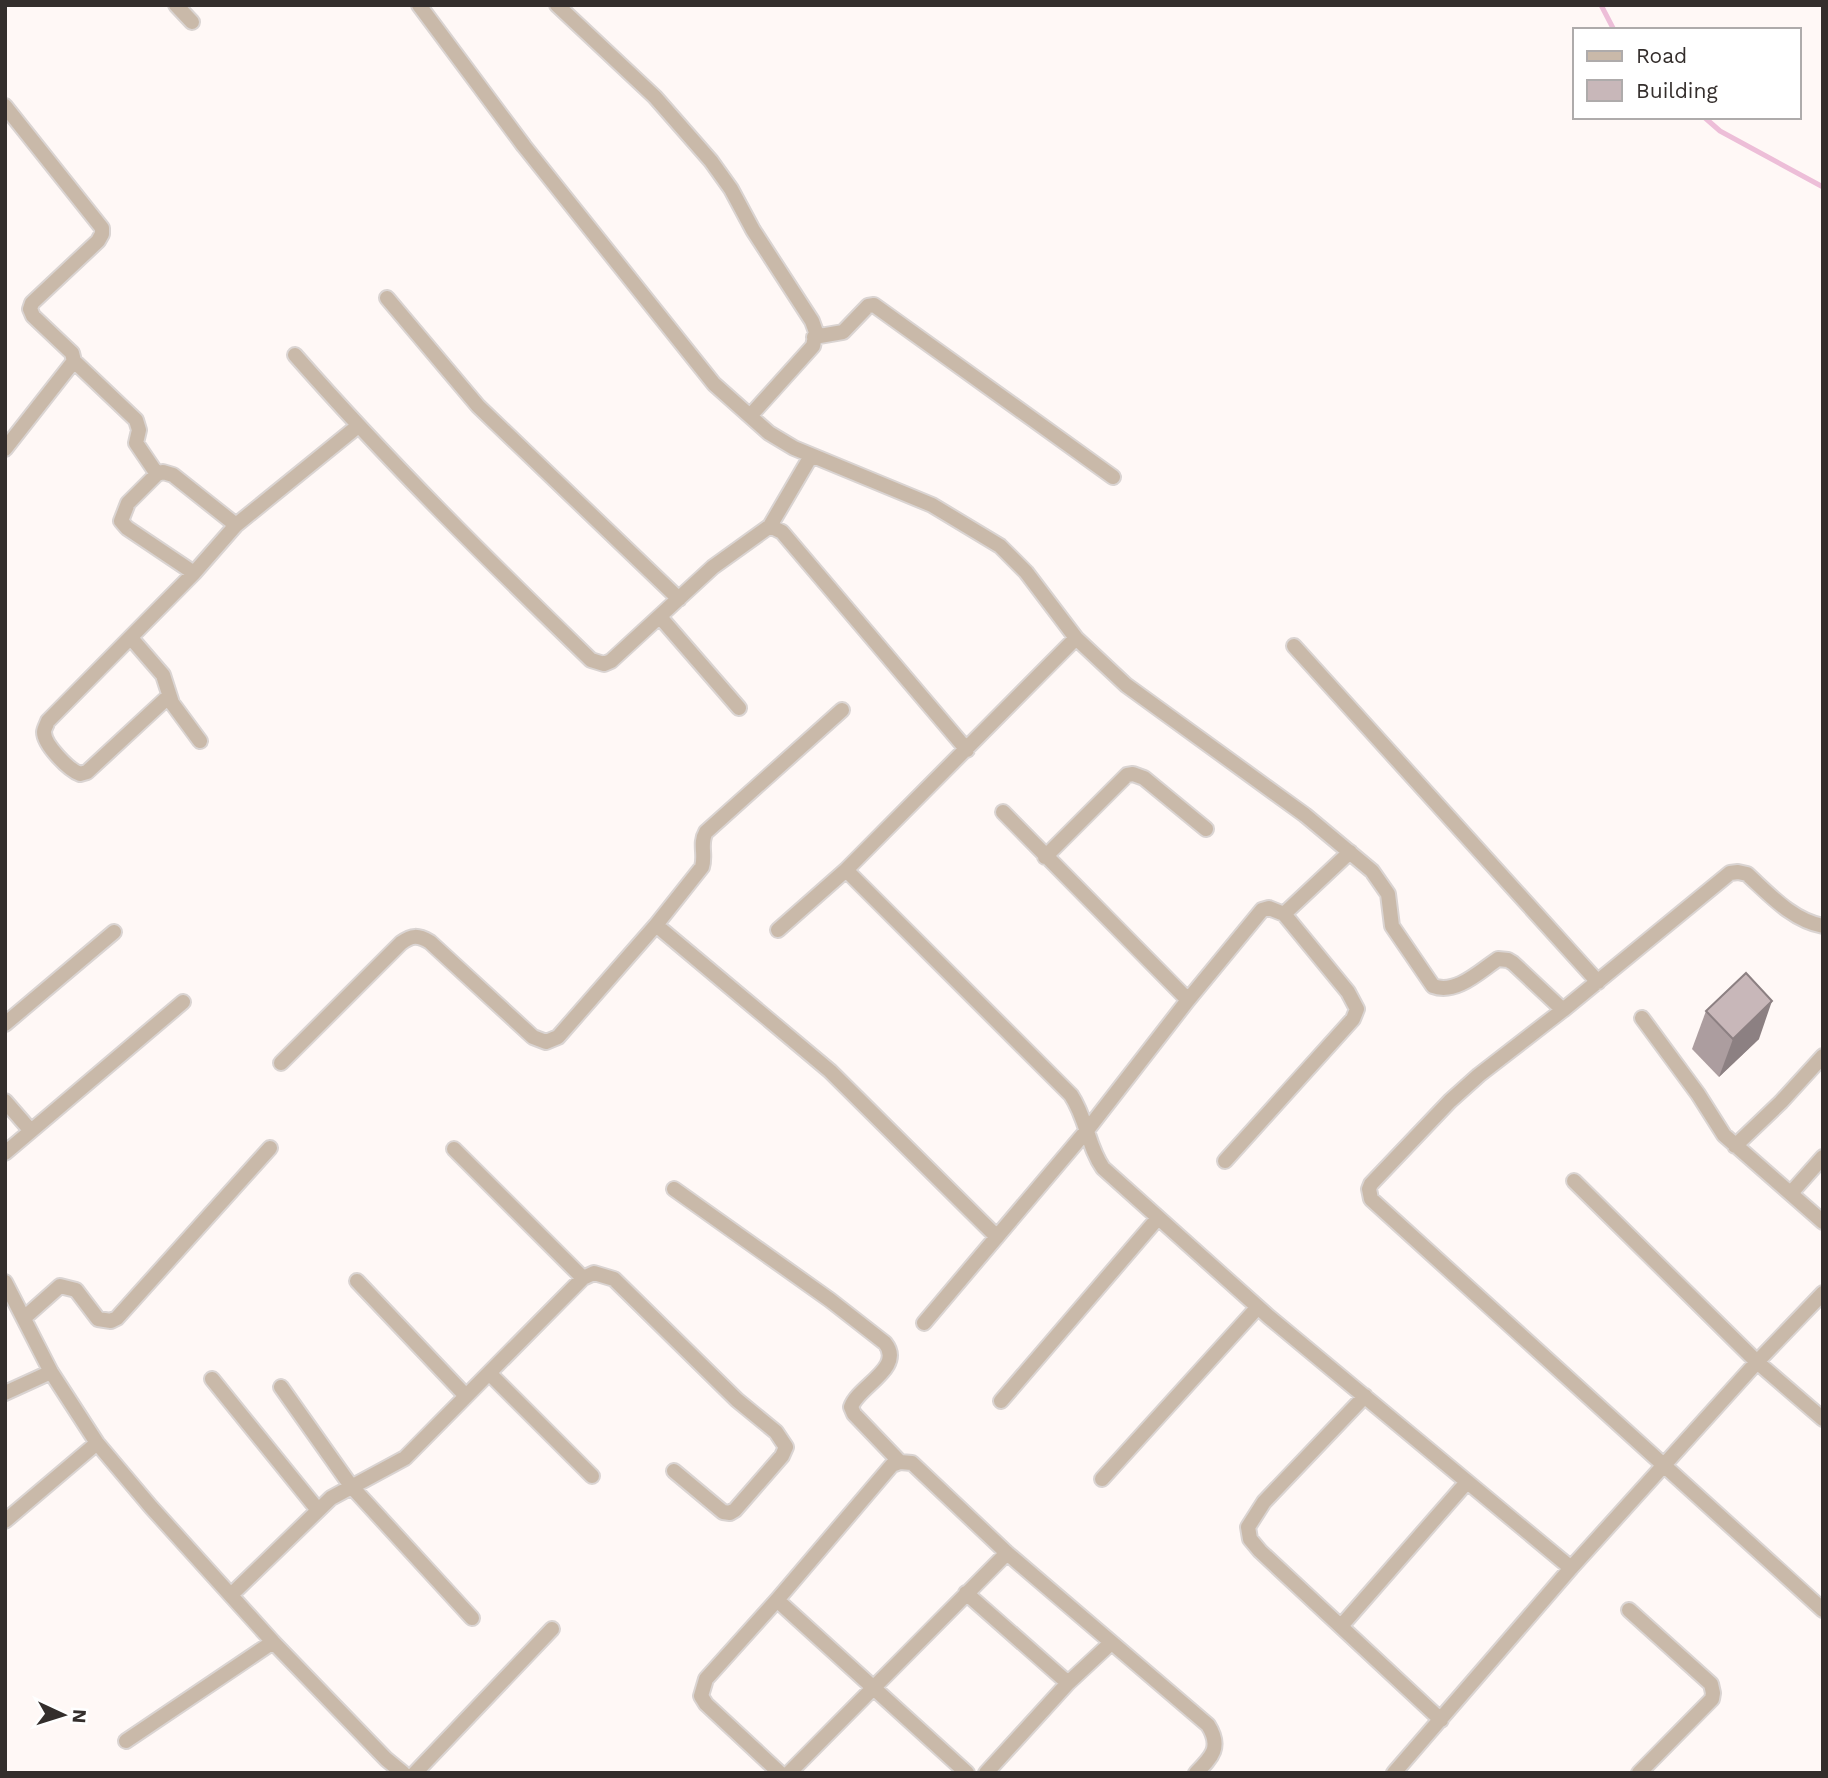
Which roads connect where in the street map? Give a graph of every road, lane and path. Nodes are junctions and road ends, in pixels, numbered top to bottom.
1 (176, 5) edge
2 (419, 5) edge
3 (557, 5) edge
4 (192, 22) dead end
5 (5, 106) edge
6 (387, 298) dead end
7 (814, 337) junction
8 (295, 355) dead end
9 (74, 361) junction
10 (750, 416) junction
11 (358, 426) junction
12 (5, 449) edge
13 (811, 456) junction
14 (157, 474) junction
15 (1114, 477) dead end
16 (236, 525) junction
17 (770, 526) junction
18 (194, 573) junction
19 (679, 599) junction
20 (660, 617) junction
21 (131, 638) junction
22 (1076, 638) junction
23 (1294, 646) dead end
24 (169, 696) junction
25 (739, 708) dead end
26 (842, 710) dead end
27 (200, 741) dead end
28 (967, 750) junction
29 (1003, 812) dead end
30 (1206, 829) dead end
31 (1350, 852) junction
32 (1045, 857) junction
33 (846, 870) junction
34 (1284, 914) junction
35 (656, 925) junction
36 (1823, 926) edge
37 (778, 930) dead end
38 (114, 932) dead end
39 (1598, 982) junction
40 (1188, 1000) junction
41 (183, 1002) dead end
42 (1563, 1010) junction
43 (1642, 1018) dead end
44 (5, 1024) edge
45 (1823, 1056) edge
46 (281, 1063) dead end
47 (5, 1101) edge
48 (1088, 1129) junction
49 (31, 1131) junction
50 (1735, 1146) junction
51 (270, 1148) dead end
52 (454, 1149) dead end
53 (5, 1153) edge
54 (1823, 1157) edge
55 (1225, 1161) dead end
56 (1574, 1181) dead end
57 (674, 1189) dead end
58 (1791, 1193) junction
59 (1158, 1218) junction
60 (1823, 1222) edge
61 (996, 1237) junction
62 (583, 1278) junction
63 (357, 1281) dead end
64 (5, 1282) edge
65 (1823, 1293) edge
66 (1258, 1307) junction
67 (24, 1318) junction
68 (925, 1323) dead end
69 (1757, 1362) junction
70 (51, 1372) junction
71 (489, 1373) junction
72 (212, 1379) dead end
73 (281, 1387) dead end
74 (5, 1393) edge
75 (466, 1396) junction
76 (1365, 1396) junction
77 (1001, 1401) dead end
78 (1823, 1419) edge
79 (97, 1443) junction
80 (900, 1462) junction
81 (1664, 1465) junction
82 (674, 1471) dead end
83 (592, 1476) dead end
84 (1102, 1479) dead end
85 (1467, 1482) junction
86 (351, 1486) junction
87 (317, 1510) junction
88 (5, 1521) edge
89 (1007, 1553) junction
90 (1571, 1568) junction
91 (966, 1593) junction
92 (231, 1595) junction
93 (777, 1600) junction
94 (1629, 1610) dead end
95 (1823, 1610) edge
96 (472, 1618) dead end
97 (1342, 1625) junction
98 (552, 1629) dead end
99 (273, 1642) junction
100 (1111, 1643) junction
101 (1068, 1684) junction
102 (872, 1688) junction
103 (1441, 1720) junction
104 (126, 1741) dead end
105 (403, 1773) edge
106 (415, 1773) edge
107 (780, 1773) edge
108 (789, 1773) edge
109 (967, 1773) edge
110 (986, 1773) edge
111 (1196, 1773) edge
112 (1394, 1773) edge
113 (1639, 1773) edge

1 - 4 street
2 - 10 street
3 - 7 street
5 - 9 street
6 - 19 street
7 - 10 street
7 - 15 street
8 - 11 street
9 - 12 street
9 - 14 street
10 - 13 street
11 - 16 street
11 - 20 street
13 - 17 street
13 - 22 street
14 - 16 street
14 - 18 street
16 - 18 street
17 - 19 street
17 - 28 street
18 - 21 street
19 - 20 street
20 - 25 street
21 - 24 street
21 - 24 street
22 - 28 street
22 - 31 street
23 - 39 street
24 - 27 street
26 - 35 street
28 - 33 street
29 - 32 street
30 - 32 street
31 - 34 street
31 - 42 street
32 - 40 street
33 - 37 street
33 - 48 street
34 - 40 street
34 - 55 street
35 - 46 street
35 - 61 street
36 - 39 street
38 - 44 street
39 - 42 street
40 - 48 street
41 - 49 street
42 - 81 street
43 - 50 street
45 - 50 street
47 - 49 street
48 - 59 street
48 - 61 street
49 - 53 street
50 - 58 street
51 - 67 street
52 - 62 street
54 - 58 street
56 - 69 street
57 - 80 street
58 - 60 street
59 - 66 street
59 - 77 street
61 - 68 street
62 - 71 street
62 - 82 street
63 - 75 street
64 - 67 street
65 - 69 street
66 - 76 street
66 - 84 street
67 - 70 street
69 - 78 street
69 - 81 street
70 - 74 street
70 - 79 street
71 - 75 street
71 - 83 street
72 - 87 street
73 - 86 street
75 - 86 street
76 - 85 street
76 - 97 street
79 - 88 street
79 - 92 street
80 - 89 street
80 - 93 street
81 - 90 street
81 - 95 street
85 - 90 street
85 - 97 street
86 - 87 street
86 - 96 street
87 - 92 street
89 - 91 street
89 - 100 street
90 - 103 street
91 - 101 street
91 - 102 street
92 - 99 street
93 - 102 street
93 - 107 street
94 - 113 street
97 - 103 street
98 - 106 street
99 - 104 street
99 - 105 street
100 - 101 street
100 - 111 street
101 - 110 street
102 - 108 street
102 - 109 street
103 - 112 street

